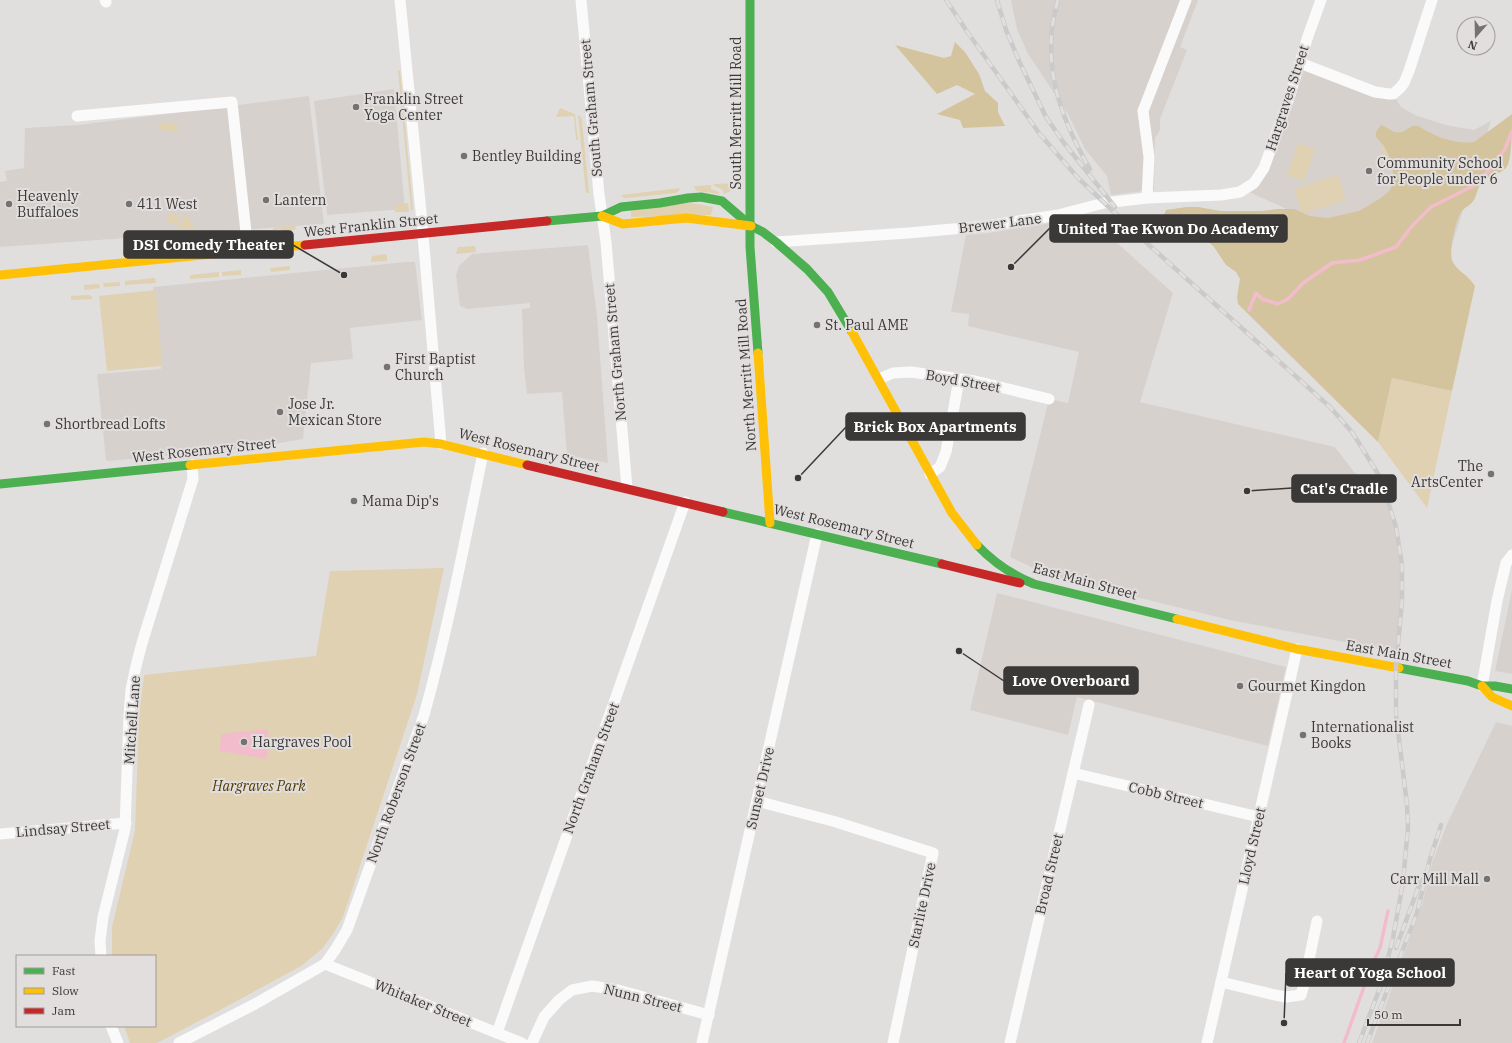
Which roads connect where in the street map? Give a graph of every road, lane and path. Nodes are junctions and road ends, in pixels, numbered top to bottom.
1 (400, 0) edge
2 (581, 0) edge
3 (750, 0) edge
4 (1186, 0) edge
5 (1321, 0) edge
6 (1432, 0) edge
7 (1300, 63) junction
8 (77, 116) dead end
9 (1246, 190) joint
10 (1147, 198) junction
11 (602, 216) junction
12 (751, 226) junction
13 (423, 234) junction
14 (776, 242) junction
15 (248, 251) junction
16 (0, 275) edge
17 (878, 379) junction
18 (959, 379) junction
19 (1049, 399) dead end
20 (441, 444) junction
21 (483, 453) junction
22 (192, 465) junction
23 (930, 474) junction
24 (0, 484) edge
25 (626, 488) junction
26 (685, 502) junction
27 (770, 523) junction
28 (817, 534) junction
29 (1512, 555) edge
30 (1041, 586) junction
31 (1297, 649) junction
32 (1482, 686) junction
33 (1512, 689) edge
34 (1088, 705) dead end
35 (1512, 706) edge
36 (1073, 772) junction
37 (757, 801) junction
38 (1259, 817) junction
39 (126, 823) junction
40 (0, 834) edge
41 (1317, 921) dead end
42 (101, 955) edge
43 (325, 964) junction
44 (1221, 982) junction
45 (709, 1015) junction
46 (111, 1027) edge
47 (497, 1033) junction
48 (118, 1043) edge
49 (179, 1043) edge
50 (522, 1043) edge
51 (532, 1043) edge
52 (702, 1043) edge
53 (893, 1043) edge
54 (1010, 1043) edge
55 (1207, 1043) edge

1 - 13 street
2 - 11 street, South Graham Street
3 - 12 main road, South Merritt Mill Road
4 - 10 street
5 - 7 street, Hargraves Street
6 - 7 street
7 - 9 street, Hargraves Street
8 - 15 street
9 - 10 street, Brewer Lane
10 - 14 street, Brewer Lane
11 - 12 main road, West Franklin Street
11 - 12 main road, West Franklin Street
11 - 13 main road, West Franklin Street
11 - 25 street, North Graham Street
12 - 14 main road, East Main Street
12 - 27 main road, North Merritt Mill Road
13 - 15 main road, West Franklin Street
13 - 20 street
14 - 17 main road, East Main Street
15 - 16 main road, West Franklin Street
17 - 18 street, Boyd Street
17 - 23 main road, East Main Street
18 - 19 street, Boyd Street
18 - 23 street
20 - 21 main road, West Rosemary Street
20 - 22 main road, West Rosemary Street
21 - 25 main road, West Rosemary Street
21 - 43 street, North Roberson Street
22 - 24 main road, West Rosemary Street
22 - 39 street, Mitchell Lane
23 - 30 main road, East Main Street
25 - 26 main road, West Rosemary Street
26 - 27 main road, West Rosemary Street
26 - 47 street, North Graham Street
27 - 28 main road, West Rosemary Street
28 - 30 main road, West Rosemary Street
28 - 37 street, Sunset Drive
29 - 32 street
30 - 31 main road, East Main Street
31 - 32 main road, East Main Street
31 - 38 street, Lloyd Street
32 - 33 main road, East Main Street
32 - 35 main road
34 - 36 street, Broad Street
36 - 38 street, Cobb Street
36 - 54 street, Broad Street
37 - 45 street, Sunset Drive
37 - 53 street, Starlite Drive
38 - 44 street, Lloyd Street
39 - 40 street, Lindsay Street
39 - 42 street, Mitchell Lane
41 - 44 street
43 - 47 street, Whitaker Street
43 - 49 street, North Roberson Street
44 - 55 street, Lloyd Street
45 - 51 street, Nunn Street
45 - 52 street, Sunset Drive
46 - 48 street
47 - 50 street, Whitaker Street

